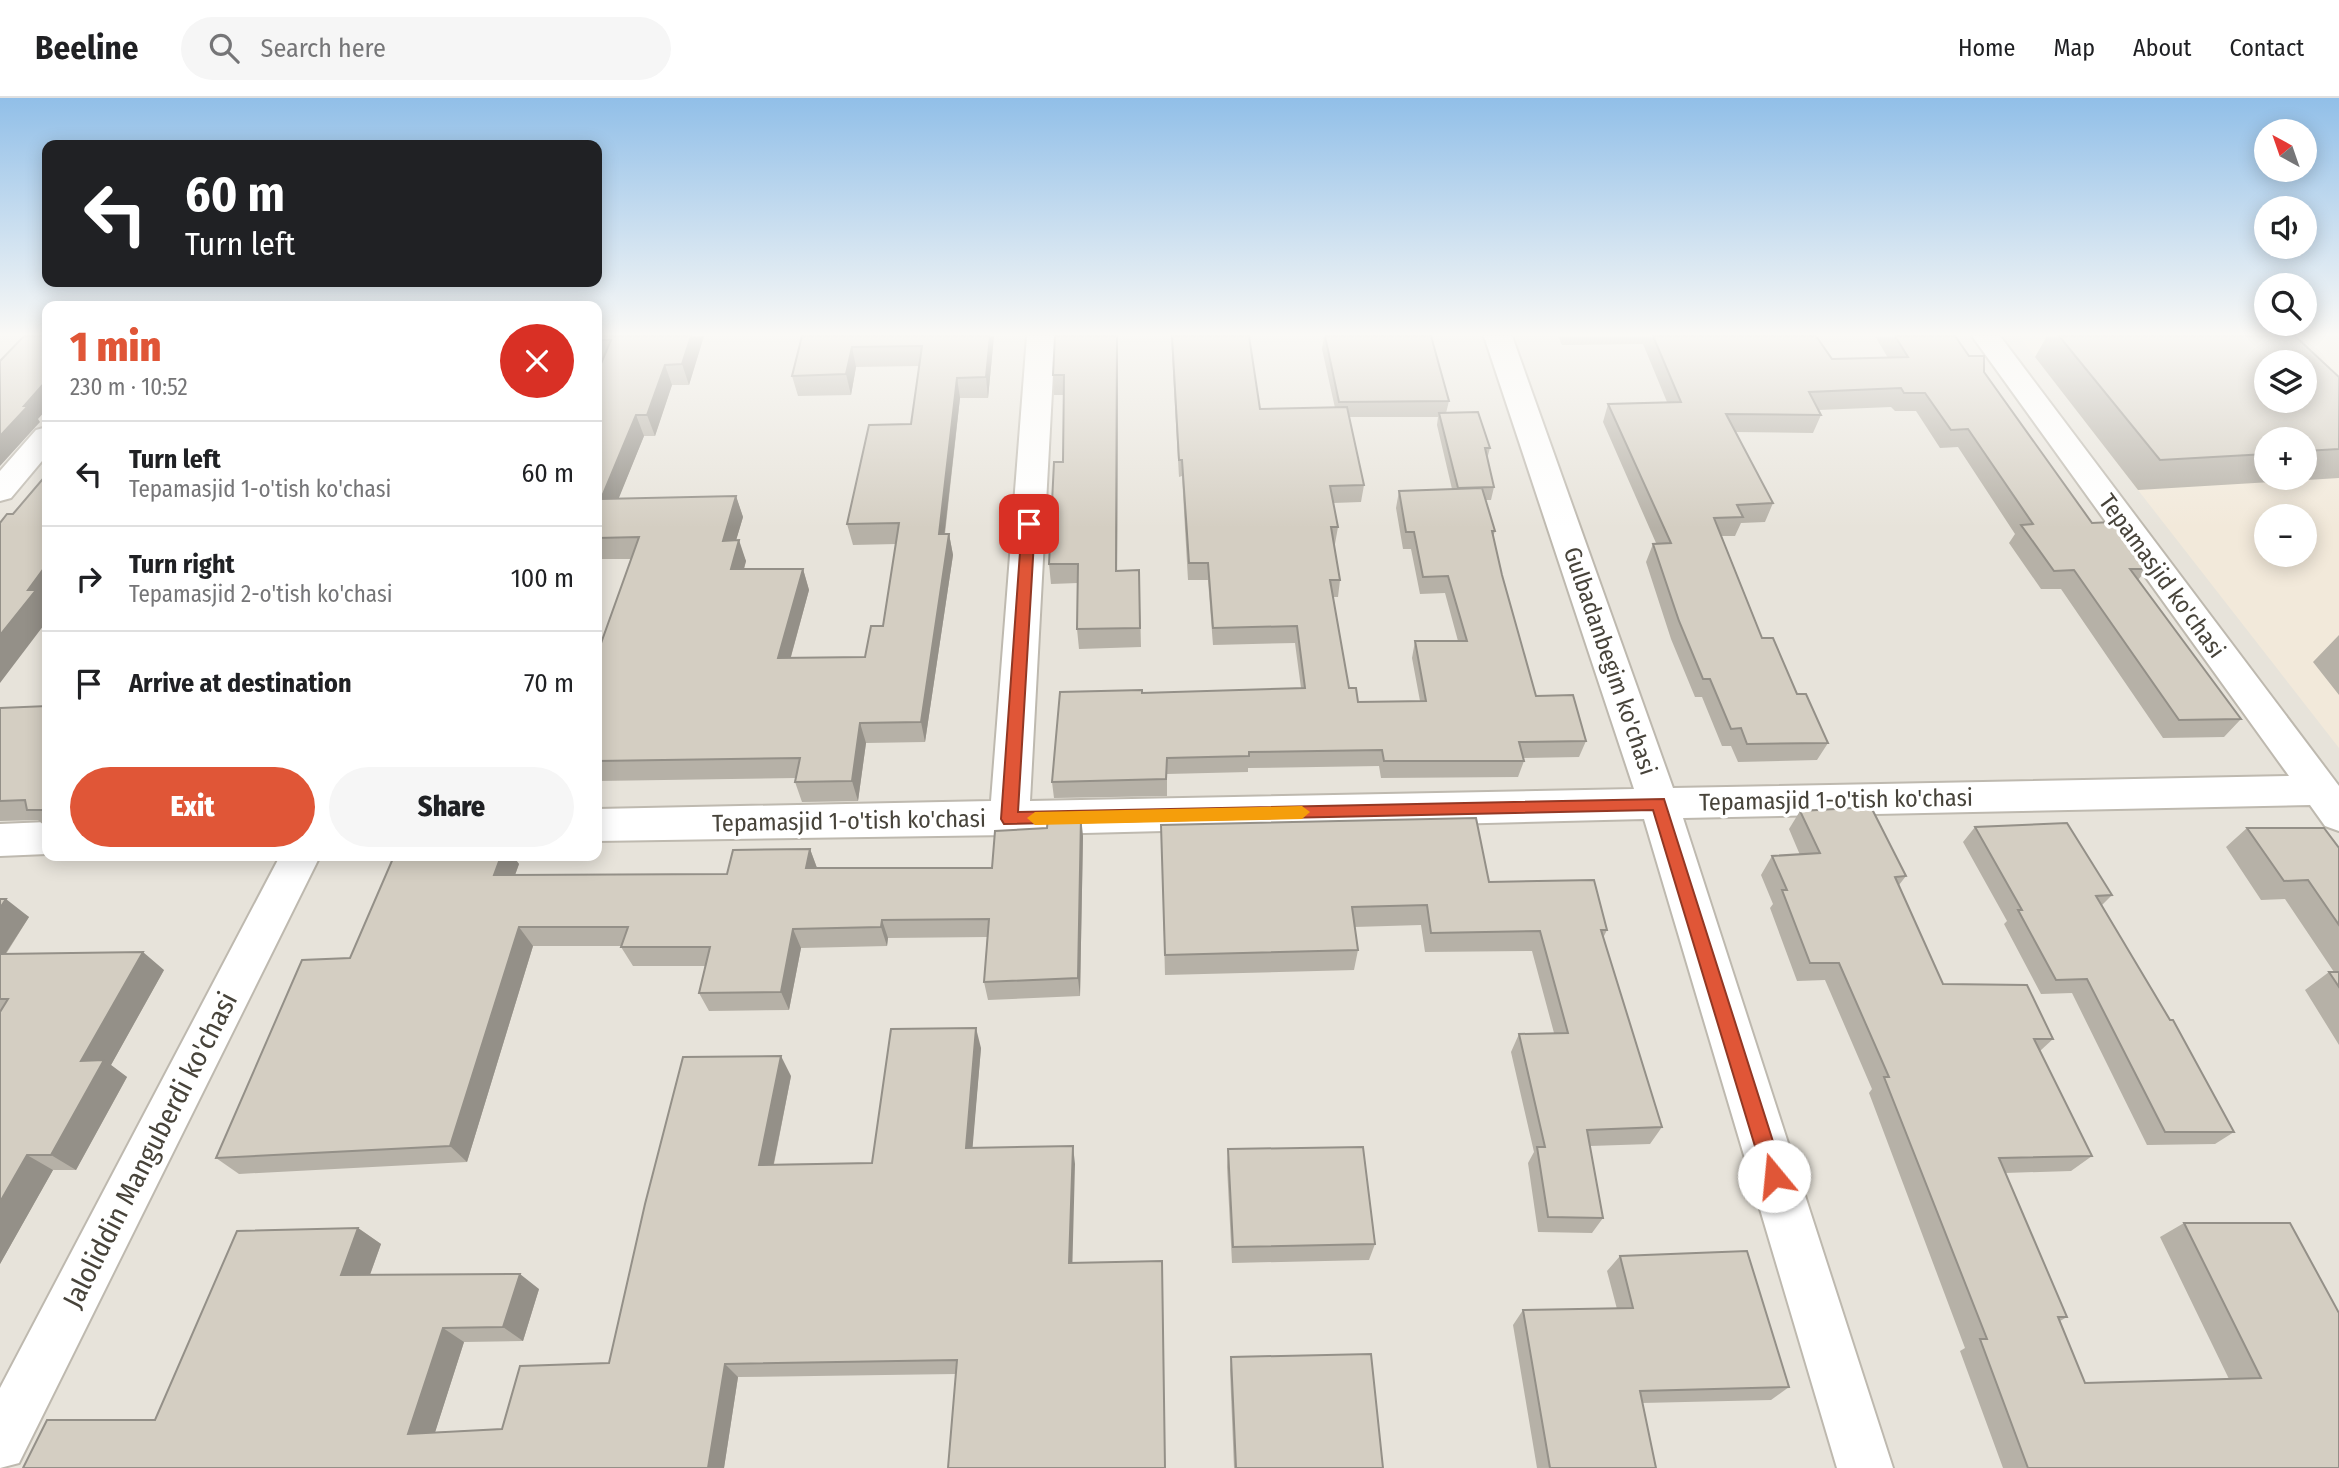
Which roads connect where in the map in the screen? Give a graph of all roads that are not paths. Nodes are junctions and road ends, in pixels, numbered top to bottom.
1 (1037, 400) edge
2 (1520, 400) edge
3 (2033, 400) edge
4 (42, 442) edge
5 (0, 491) edge
6 (2329, 802) edge
7 (1659, 804) junction
8 (1009, 819) junction
9 (602, 825) edge
10 (42, 838) edge
11 (0, 840) edge
12 (297, 861) edge
13 (0, 1444) edge
14 (1865, 1468) edge

1 - 8 street
2 - 7 street, Gulbadanbegim ko'chasi
3 - 6 street, Tepamasjid ko'chasi
4 - 5 street
6 - 7 street, Tepamasjid 1-o'tish ko'chasi
7 - 8 street, Tepamasjid 1-o'tish ko'chasi
7 - 14 street, Gulbadanbegim ko'chasi
8 - 9 street, Tepamasjid 1-o'tish ko'chasi
10 - 11 street
12 - 13 street, Jaloliddin Manguberdi ko'chasi

